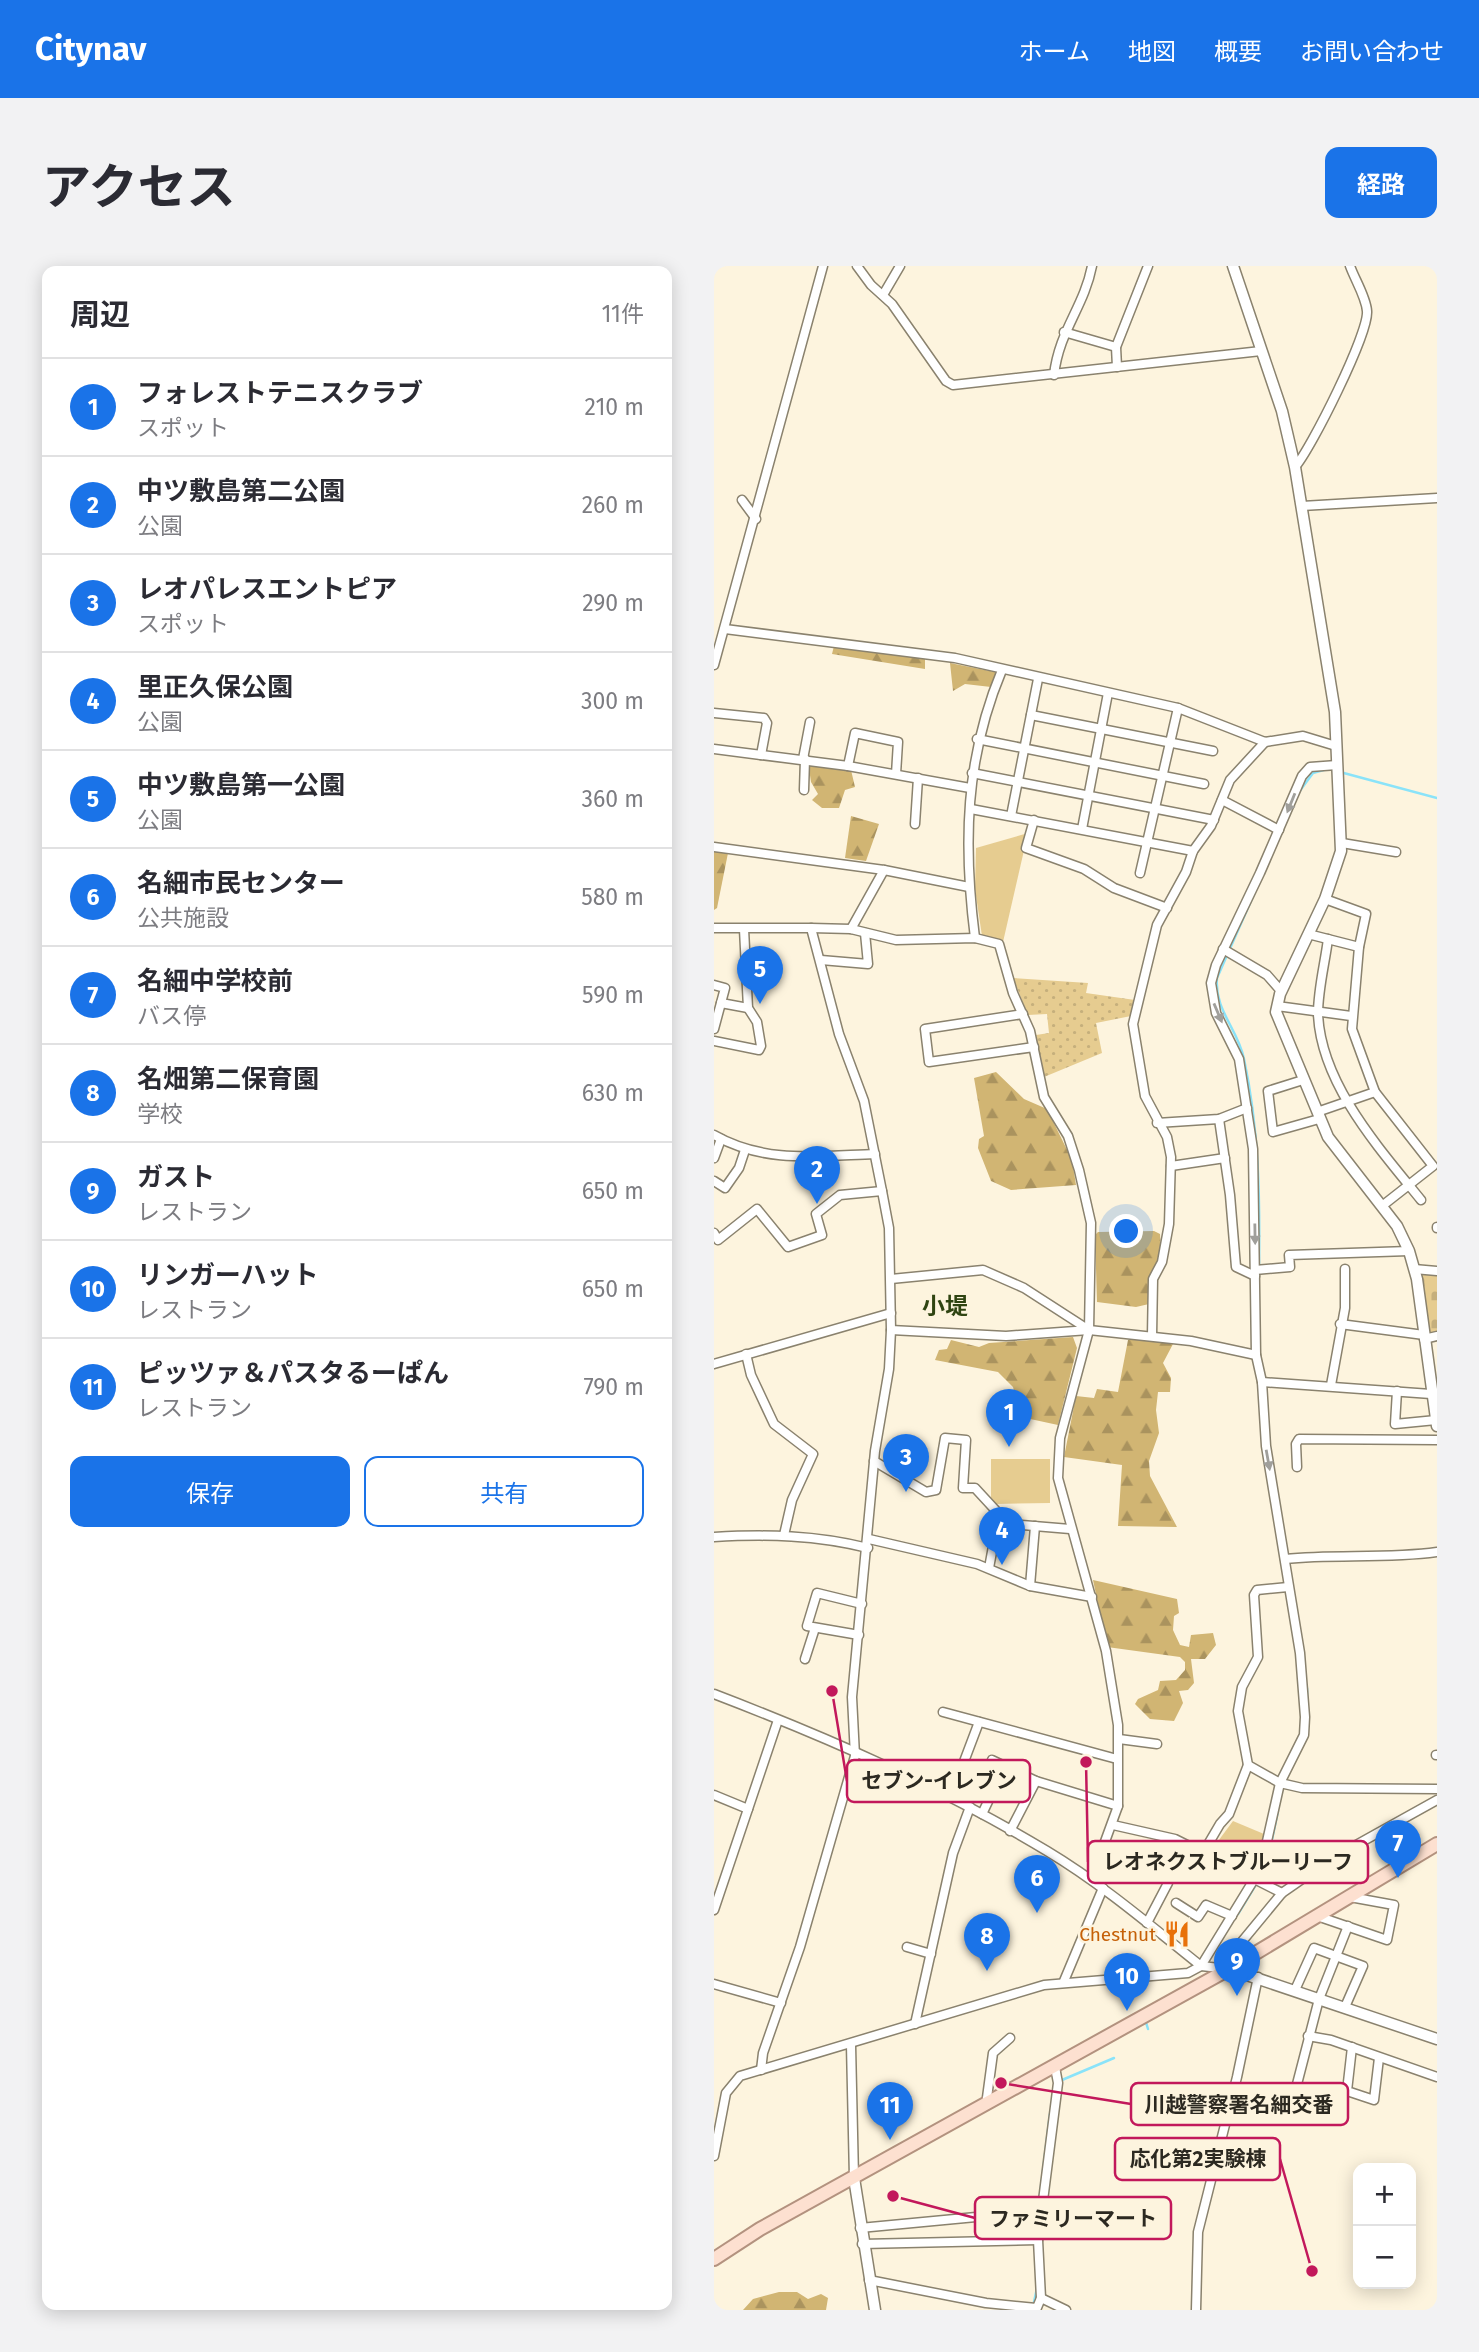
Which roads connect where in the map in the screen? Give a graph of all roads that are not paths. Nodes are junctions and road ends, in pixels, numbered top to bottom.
1 (823, 266) edge
2 (858, 266) edge
3 (900, 266) edge
4 (1092, 266) edge
5 (1148, 266) edge
6 (1233, 266) edge
7 (1350, 266) edge
8 (883, 295) junction
9 (1064, 332) junction
10 (1116, 347) junction
11 (1261, 351) junction
12 (1117, 367) junction
13 (1054, 375) junction
14 (1295, 467) junction
15 (1437, 498) edge
16 (742, 500) dead end
17 (1302, 506) junction
18 (756, 519) junction
19 (725, 629) junction
20 (714, 665) edge
21 (1002, 670) junction
22 (1038, 679) junction
23 (1108, 693) junction
24 (1178, 708) junction
25 (714, 713) edge
26 (1031, 715) junction
27 (810, 722) dead end
28 (1101, 730) junction
29 (977, 739) junction
30 (1170, 743) junction
31 (1265, 743) junction
32 (1336, 746) junction
33 (714, 749) edge
34 (1024, 749) junction
35 (1213, 751) dead end
36 (761, 755) junction
37 (804, 759) junction
38 (1093, 763) junction
39 (848, 765) junction
40 (1336, 765) junction
41 (972, 773) junction
42 (896, 774) junction
43 (1163, 776) junction
44 (918, 778) junction
45 (1018, 782) junction
46 (1204, 784) dead end
47 (970, 788) junction
48 (804, 790) dead end
49 (1087, 795) junction
50 (1222, 800) junction
51 (1155, 808) junction
52 (971, 809) junction
53 (1011, 816) junction
54 (1034, 820) junction
55 (1214, 820) junction
56 (915, 824) dead end
57 (1082, 829) junction
58 (1279, 830) junction
59 (1147, 842) junction
60 (1342, 843) junction
61 (714, 847) edge
62 (1193, 851) junction
63 (1396, 852) dead end
64 (884, 870) junction
65 (1140, 873) dead end
66 (969, 887) junction
67 (1325, 899) junction
68 (1167, 908) junction
69 (714, 928) edge
70 (811, 928) junction
71 (744, 929) junction
72 (851, 929) junction
73 (865, 933) junction
74 (1308, 934) junction
75 (975, 938) junction
76 (1328, 939) junction
77 (1359, 947) junction
78 (1226, 950) junction
79 (821, 960) junction
80 (714, 985) edge
81 (1281, 991) junction
82 (721, 1003) junction
83 (1277, 1006) junction
84 (748, 1008) junction
85 (1318, 1012) junction
86 (1023, 1014) junction
87 (1351, 1016) junction
88 (714, 1029) edge
89 (714, 1041) edge
90 (1034, 1047) junction
91 (1303, 1080) junction
92 (1375, 1092) junction
93 (1345, 1101) junction
94 (1247, 1108) junction
95 (1318, 1116) junction
96 (1219, 1119) junction
97 (1157, 1123) junction
98 (717, 1137) edge
99 (745, 1150) junction
100 (875, 1154) junction
101 (714, 1158) edge
102 (1225, 1158) junction
103 (1171, 1166) junction
104 (1435, 1168) edge
105 (714, 1181) edge
106 (1409, 1185) junction
107 (882, 1191) junction
108 (1421, 1200) dead end
109 (1382, 1206) junction
110 (714, 1233) edge
111 (1409, 1251) junction
112 (1345, 1269) dead end
113 (1414, 1269) junction
114 (1437, 1271) edge
115 (1255, 1273) junction
116 (891, 1279) junction
117 (891, 1313) junction
118 (1340, 1324) junction
119 (891, 1330) junction
120 (1089, 1330) junction
121 (1152, 1336) junction
122 (1437, 1336) edge
123 (1424, 1337) junction
124 (746, 1354) junction
125 (1256, 1355) junction
126 (714, 1364) edge
127 (1262, 1382) junction
128 (1331, 1385) junction
129 (1397, 1391) junction
130 (1431, 1394) junction
131 (1436, 1423) edge
132 (1437, 1440) edge
133 (874, 1461) junction
134 (1297, 1467) dead end
135 (999, 1523) junction
136 (1035, 1526) junction
137 (1070, 1530) junction
138 (784, 1535) junction
139 (714, 1536) edge
140 (869, 1543) junction
141 (1437, 1552) edge
142 (1285, 1559) junction
143 (989, 1568) junction
144 (1030, 1586) junction
145 (1288, 1587) junction
146 (1092, 1597) junction
147 (862, 1604) junction
148 (815, 1628) junction
149 (859, 1635) junction
150 (805, 1660) dead end
151 (714, 1694) edge
152 (943, 1712) dead end
153 (778, 1720) junction
154 (979, 1722) junction
155 (1119, 1739) junction
156 (1157, 1744) dead end
157 (853, 1751) junction
158 (1117, 1759) junction
159 (992, 1760) dead end
160 (1248, 1765) junction
161 (1005, 1766) junction
162 (1036, 1781) junction
163 (1280, 1783) junction
164 (1437, 1789) edge
165 (714, 1795) edge
166 (951, 1796) junction
167 (1437, 1800) edge
168 (1118, 1806) junction
169 (970, 1807) junction
170 (748, 1808) junction
171 (982, 1814) junction
172 (1113, 1825) junction
173 (1010, 1830) junction
174 (1437, 1844) edge
175 (1203, 1853) junction
176 (1102, 1859) junction
177 (1257, 1882) junction
178 (1101, 1887) junction
179 (1282, 1893) junction
180 (1350, 1897) junction
181 (1177, 1903) dead end
182 (714, 1910) edge
183 (1232, 1916) junction
184 (1317, 1916) junction
185 (1147, 1923) junction
186 (1348, 1926) junction
187 (907, 1947) dead end
188 (931, 1954) junction
189 (1338, 1957) junction
190 (1201, 1966) junction
191 (1229, 1969) junction
192 (1258, 1977) junction
193 (1064, 1981) junction
194 (714, 1984) edge
195 (1295, 1990) junction
196 (1319, 1998) junction
197 (781, 2003) junction
198 (1345, 2007) junction
199 (915, 2024) junction
200 (1308, 2036) junction
201 (1010, 2038) dead end
202 (1437, 2039) edge
203 (851, 2045) junction
204 (1352, 2047) junction
205 (1379, 2058) junction
206 (1055, 2067) junction
207 (761, 2070) junction
208 (1437, 2077) edge
209 (1296, 2088) dead end
210 (719, 2101) edge
211 (986, 2105) junction
212 (714, 2156) edge
213 (854, 2178) junction
214 (1041, 2219) junction
215 (860, 2228) junction
216 (1038, 2240) junction
217 (862, 2244) junction
218 (714, 2259) edge
219 (869, 2280) junction
220 (1041, 2298) junction
221 (981, 2306) edge
222 (1036, 2309) edge
223 (875, 2310) edge
224 (1066, 2310) edge
225 (1196, 2310) edge

1 - 18 street
2 - 8 street
3 - 8 street
4 - 9 street
5 - 10 street
6 - 11 street
7 - 14 street
8 - 13 street
9 - 10 street
9 - 13 street
10 - 12 street
11 - 12 street
11 - 14 street
12 - 13 street
14 - 17 street
15 - 17 street
16 - 18 street
17 - 32 street
18 - 19 street
19 - 20 street
19 - 21 street
21 - 22 street
21 - 29 street
22 - 23 street
22 - 26 street
23 - 24 street
23 - 28 street
24 - 30 street
24 - 31 street
25 - 36 street
26 - 28 street
26 - 34 street
27 - 37 street
28 - 30 street
28 - 38 street
29 - 34 street
29 - 41 street
30 - 35 street
30 - 43 street
31 - 32 street
31 - 50 street
32 - 40 street
33 - 36 street
34 - 38 street
34 - 45 street
36 - 37 street
37 - 39 street
37 - 48 street
38 - 43 street
38 - 49 street
39 - 42 street
39 - 42 street
40 -> 58 street
40 - 60 street
41 - 45 street
41 - 47 street
42 - 44 street
43 - 46 street
43 - 51 street
44 - 47 street
44 - 56 street
45 - 49 street
45 - 53 street
47 - 52 street
49 - 51 street
49 - 57 street
50 - 55 street
50 - 58 street
51 - 55 street
51 - 59 street
52 - 53 street
52 - 66 street
53 - 54 street
54 - 57 street
54 - 68 street
55 - 62 street
57 - 59 street
58 - 78 street
59 - 62 street
59 - 65 street
60 - 63 street
60 - 67 street
61 - 64 street
62 - 68 street
64 - 66 street
64 - 72 street
66 - 75 street
67 - 74 street
67 - 77 street
68 - 97 street
69 - 71 street
70 - 71 street
70 - 72 street
70 - 79 street
71 - 84 street
72 - 73 street
73 - 75 street
73 - 79 street
74 - 76 street
74 - 81 street
75 - 86 street
76 - 77 street
76 - 85 street
77 - 87 street
78 - 81 street
78 -> 94 street
79 - 100 street
80 - 82 street
81 - 83 street
82 - 84 street
82 - 88 street
83 - 85 street
83 - 91 street
84 - 89 street
85 - 87 street
85 - 93 street
86 - 90 street
86 - 90 street
87 - 92 street
90 - 120 street
91 - 95 street
91 - 95 street
92 - 93 street
92 - 104 street
93 - 95 street
93 - 106 street
94 - 96 street
94 -> 115 street
95 - 109 street
96 - 97 street
96 - 102 street
97 - 103 street
98 - 99 street
98 - 101 street
99 - 100 street
99 - 105 street
100 - 107 street
102 - 103 street
102 - 115 street
103 - 121 street
104 - 106 street
106 - 108 street
106 - 109 street
107 - 110 street
107 - 116 street
109 - 111 street
111 - 113 street
111 - 115 street
112 - 118 street
113 - 114 street
113 - 123 street
115 - 125 street
116 - 117 street
116 - 120 street
117 - 119 street
117 - 124 street
118 - 123 street
118 - 128 street
119 - 120 street
119 - 133 street
120 - 121 street
120 - 137 street
121 - 125 street
122 - 123 street
123 - 130 street
124 - 126 street
124 - 138 street
125 - 127 street
127 - 128 street
127 -> 142 street
128 - 129 street
129 - 130 street
129 - 131 street
130 - 131 street
132 - 134 street
133 - 135 street
133 - 140 street
135 - 136 street
135 - 143 street
136 - 137 street
136 - 144 street
137 - 146 street
138 - 139 street
138 - 140 street
140 - 143 street
140 - 147 street
141 - 142 street
142 - 145 street
143 - 144 street
144 - 146 street
145 - 160 street
145 - 163 street
146 - 155 street
147 - 148 street
147 - 149 street
148 - 149 street
148 - 150 street
149 - 157 street
151 - 153 street
152 - 154 street
153 - 157 street
153 - 170 street
154 - 158 street
154 - 166 street
155 - 156 street
155 - 158 street
157 - 166 street
157 - 197 street
158 - 168 street
159 - 161 street
160 - 163 street
160 - 175 street
161 - 162 street
161 - 171 street
162 - 168 street
162 - 173 street
163 - 164 street
163 - 177 street
165 - 170 street
166 - 169 street
167 - 179 street
168 - 172 street
169 - 171 street
169 - 188 street
170 - 182 street
171 - 173 street
172 - 175 street
172 - 176 street
173 - 178 street
174 - 180 main road
175 - 177 street
176 - 178 street
176 - 185 street
177 - 179 street
177 - 183 street
178 - 185 street
178 - 193 street
179 - 191 street
180 - 184 main road
180 - 186 street
181 - 183 street
183 - 190 street
184 - 186 street
184 - 191 main road
185 - 190 street
186 - 189 street
187 - 188 street
188 - 199 street
189 - 195 street
189 - 196 street
189 - 198 street
190 - 191 street
190 - 193 street
191 - 192 street
191 - 206 main road
192 - 195 street
192 - 225 street
193 - 199 street
194 - 197 street
195 - 196 street
196 - 198 street
196 - 200 street
197 - 207 street
198 - 202 street
199 - 203 street
200 - 204 street
200 - 209 street
201 - 211 street
203 - 207 street
203 - 213 street
204 - 205 street
204 - 205 street
205 - 208 street
206 - 211 main road
206 - 214 street
207 - 210 street
210 - 212 street
211 - 213 main road
213 - 215 street
213 - 218 main road
214 - 215 street
214 - 216 street
215 - 217 street
216 - 217 street
216 - 220 street
217 - 219 street
219 - 221 street
219 - 223 street
220 - 222 street
220 - 224 street
221 - 222 street

